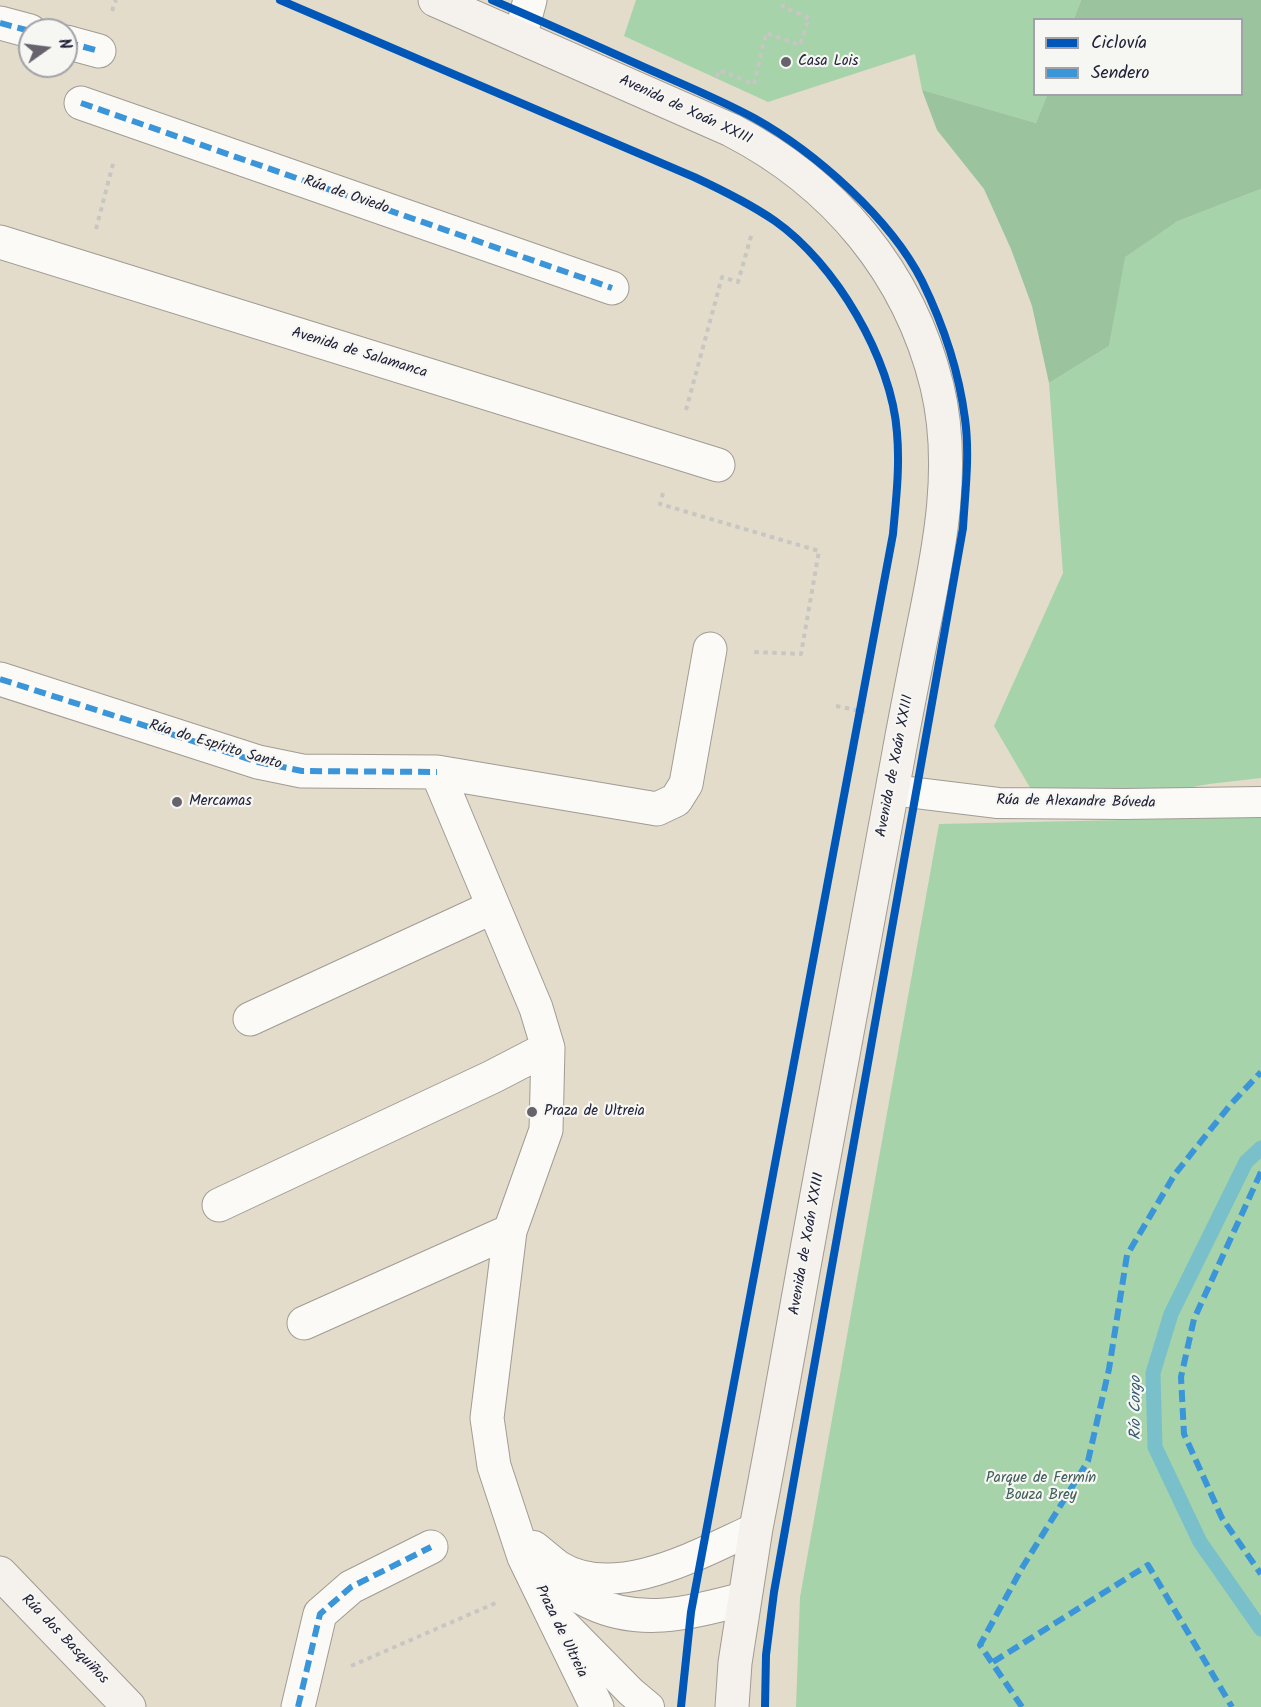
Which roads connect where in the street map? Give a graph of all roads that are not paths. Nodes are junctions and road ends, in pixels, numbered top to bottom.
1 (438, 0) edge
2 (530, 0) edge
3 (0, 23) edge
4 (18, 28) edge
5 (520, 37) junction
6 (78, 45) edge
7 (99, 51) dead end
8 (81, 103) dead end
9 (0, 242) edge
10 (612, 288) dead end
11 (718, 465) dead end
12 (710, 650) road end
13 (0, 679) edge
14 (437, 772) junction
15 (892, 790) junction
16 (1261, 802) edge
17 (493, 907) junction
18 (250, 1019) dead end
19 (548, 1048) junction
20 (219, 1205) dead end
21 (510, 1231) junction
22 (304, 1323) dead end
23 (756, 1528) junction
24 (520, 1544) junction
25 (432, 1547) dead end
26 (0, 1573) edge
27 (744, 1599) junction
28 (550, 1609) junction
29 (301, 1697) edge
30 (129, 1707) edge
31 (597, 1707) edge
32 (649, 1707) edge
33 (732, 1707) edge

1 - 5 street, Avenida de Xoán XXIII
2 - 5 street
3 - 4 street
5 - 15 street, Avenida de Xoán XXIII
6 - 7 street
8 - 10 street, Rúa de Oviedo
9 - 11 street, Avenida de Salamanca
12 - 14 street
13 - 14 street, Rúa do Espírito Santo
14 - 17 street, Praza de Ultreia
15 - 16 lane, Rúa de Alexandre Bóveda
15 - 23 street, Avenida de Xoán XXIII
17 - 18 street
17 - 19 street, Praza de Ultreia
19 - 20 street
19 - 21 street, Praza de Ultreia
21 - 22 street
21 - 24 street, Praza de Ultreia
23 - 24 lane
23 - 27 street, Avenida de Xoán XXIII
24 - 27 street, Praza de Ultreia
24 - 28 street, Praza de Ultreia
25 - 29 street
26 - 30 street, Rúa dos Basquiños
27 - 33 street, Avenida de Xoán XXIII
28 - 31 street, Praza de Ultreia
28 - 32 lane

